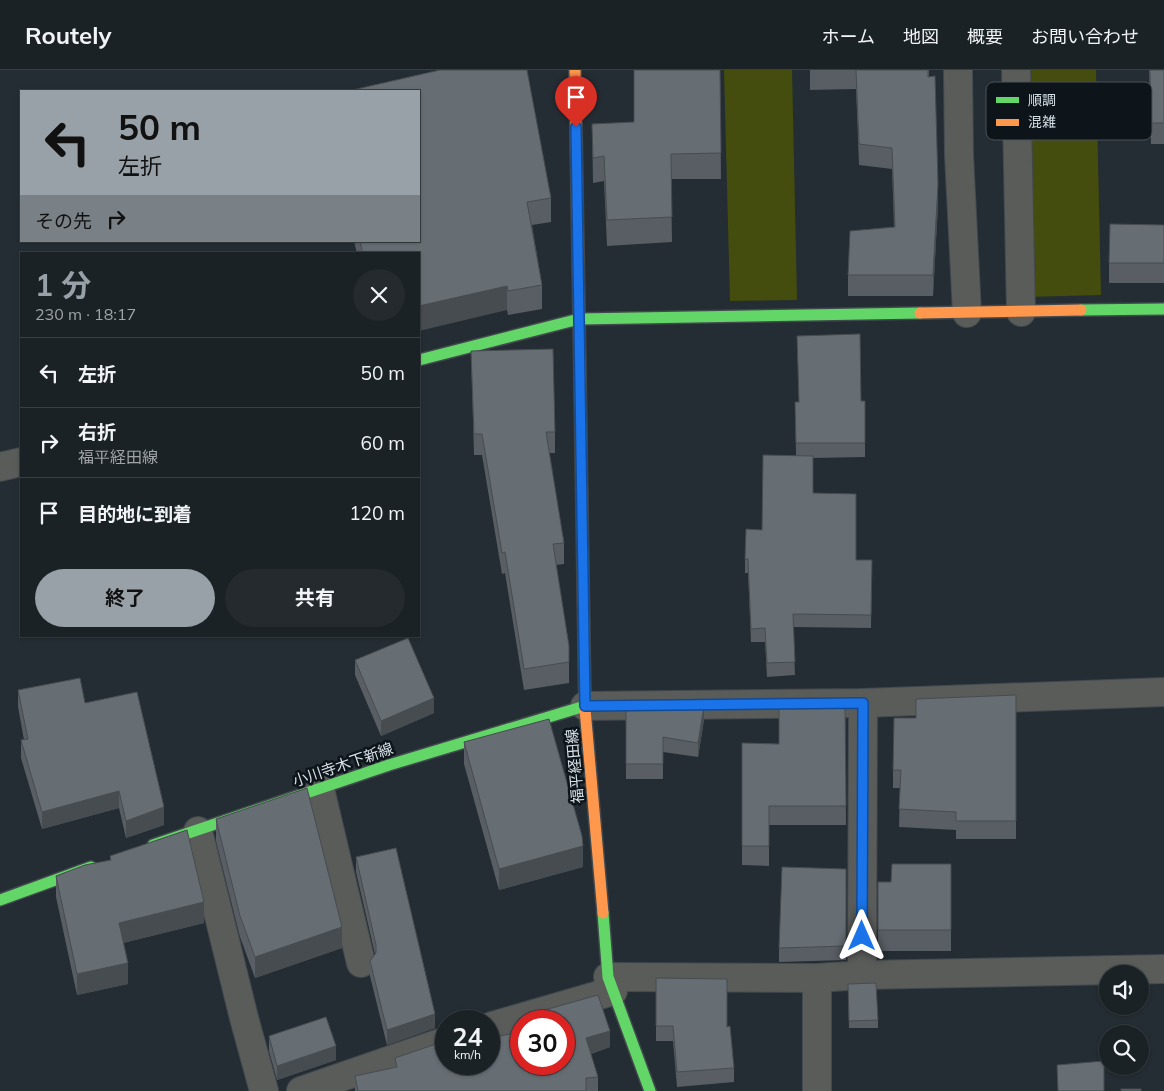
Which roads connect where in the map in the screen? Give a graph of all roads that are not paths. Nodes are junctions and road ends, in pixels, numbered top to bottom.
1 (575, 70) edge
2 (958, 70) edge
3 (1017, 140) edge
4 (1164, 309) edge
5 (1021, 312) junction
6 (967, 313) junction
7 (579, 319) junction
8 (420, 360) edge
9 (20, 462) edge
10 (0, 467) edge
11 (1164, 692) edge
12 (863, 703) junction
13 (585, 706) junction
14 (320, 789) junction
15 (198, 831) junction
16 (146, 848) edge
17 (101, 864) edge
18 (0, 900) edge
19 (361, 963) dead end
20 (1164, 969) edge
21 (862, 975) junction
22 (817, 978) junction
23 (610, 984) junction
24 (500, 1023) edge
25 (435, 1045) edge
26 (264, 1091) edge
27 (301, 1091) edge
28 (650, 1091) edge
29 (818, 1091) edge

1 - 7 main road, 福平経田線
2 - 6 street
3 - 5 street
4 - 5 main road
5 - 6 main road
6 - 7 main road
7 - 8 main road
7 - 13 main road, 福平経田線
9 - 10 street
11 - 12 street
12 - 13 street
12 - 21 street
13 - 14 main road, 小川寺木下新線
13 - 23 main road, 福平経田線
14 - 15 main road, 小川寺木下新線
14 - 19 street
15 - 16 main road, 小川寺木下新線
15 - 26 street
17 - 18 main road
20 - 21 street
21 - 22 street
22 - 23 street
22 - 29 street
23 - 24 street
23 - 28 main road, 福平経田線
25 - 27 street

